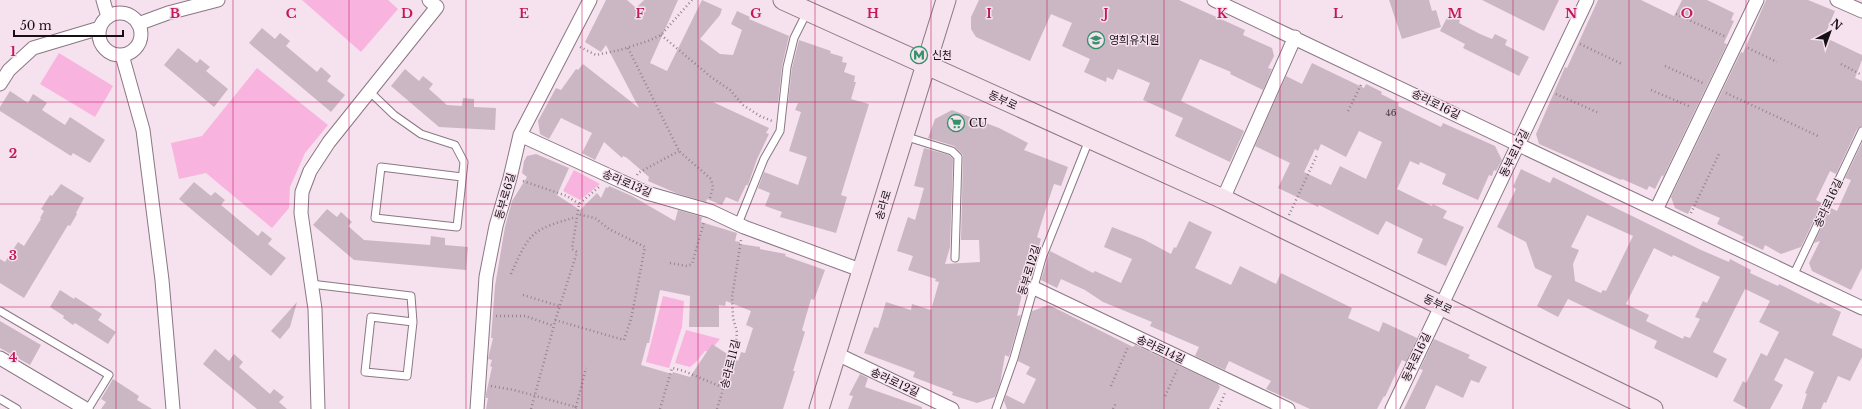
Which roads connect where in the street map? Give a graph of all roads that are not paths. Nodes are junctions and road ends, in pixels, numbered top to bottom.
1 (103, 0) edge
2 (218, 0) edge
3 (590, 0) edge
4 (946, 0) edge
5 (1214, 0) edge
6 (1587, 0) edge
7 (1757, 0) edge
8 (1837, 0) edge
9 (787, 1) edge
10 (436, 2) edge
11 (808, 10) junction
12 (1862, 12) edge
13 (108, 17) junction
14 (138, 24) junction
15 (100, 28) junction
16 (1295, 37) junction
17 (122, 55) junction
18 (926, 64) junction
19 (0, 84) edge
20 (370, 92) junction
21 (1862, 131) edge
22 (520, 135) junction
23 (904, 136) junction
24 (1089, 140) junction
25 (1518, 144) junction
26 (462, 177) junction
27 (1223, 199) junction
28 (1656, 210) junction
29 (741, 226) junction
30 (955, 258) dead end
31 (863, 271) junction
32 (1793, 276) junction
33 (311, 284) junction
34 (1034, 288) junction
35 (1441, 305) junction
36 (1862, 308) edge
37 (0, 311) edge
38 (413, 322) junction
39 (837, 354) junction
40 (0, 358) edge
41 (0, 399) edge
42 (17, 409) edge
43 (87, 409) edge
44 (173, 409) edge
45 (318, 409) edge
46 (477, 409) edge
47 (819, 409) edge
48 (952, 409) edge
49 (996, 409) edge
50 (1288, 409) edge
51 (1392, 409) edge
52 (1654, 409) edge

1 - 13 street
2 - 14 street
3 - 22 street, 동부로6길
4 - 18 main road, 송라로
5 - 16 street, 송라로16길
6 - 25 street, 동부로15길
7 - 28 street
8 - 12 street
9 - 11 main road, 동부로
10 - 20 street
11 - 18 main road, 동부로
11 - 29 lane
13 - 14 street
13 - 15 street
14 - 17 street
15 - 17 street
15 - 19 street
16 - 25 street, 송라로16길
16 - 27 street
17 - 44 street
18 - 23 main road, 송라로
18 - 24 main road, 동부로
20 - 26 lane
20 - 33 street
21 - 32 lane, 송라로16길
22 - 29 street, 송라로13길
22 - 46 street, 동부로6길
23 - 30 lane
23 - 31 main road, 송라로
24 - 27 main road, 동부로
24 - 34 lane, 동부로12길
25 - 28 street, 송라로16길
25 - 35 street, 동부로15길
26 - 26 lane
27 - 35 main road, 동부로
28 - 32 street, 송라로16길
29 - 31 street, 송라로13길
31 - 39 main road, 송라로
32 - 36 street, 송라로16길
33 - 38 lane
33 - 45 street
34 - 49 lane, 동부로12길
34 - 50 street, 송라로14길
35 - 51 street, 동부로16길
35 - 52 main road, 동부로
37 - 43 lane
38 - 38 lane
39 - 47 main road, 송라로
39 - 48 street, 송라로12길
40 - 43 street
41 - 42 lane

